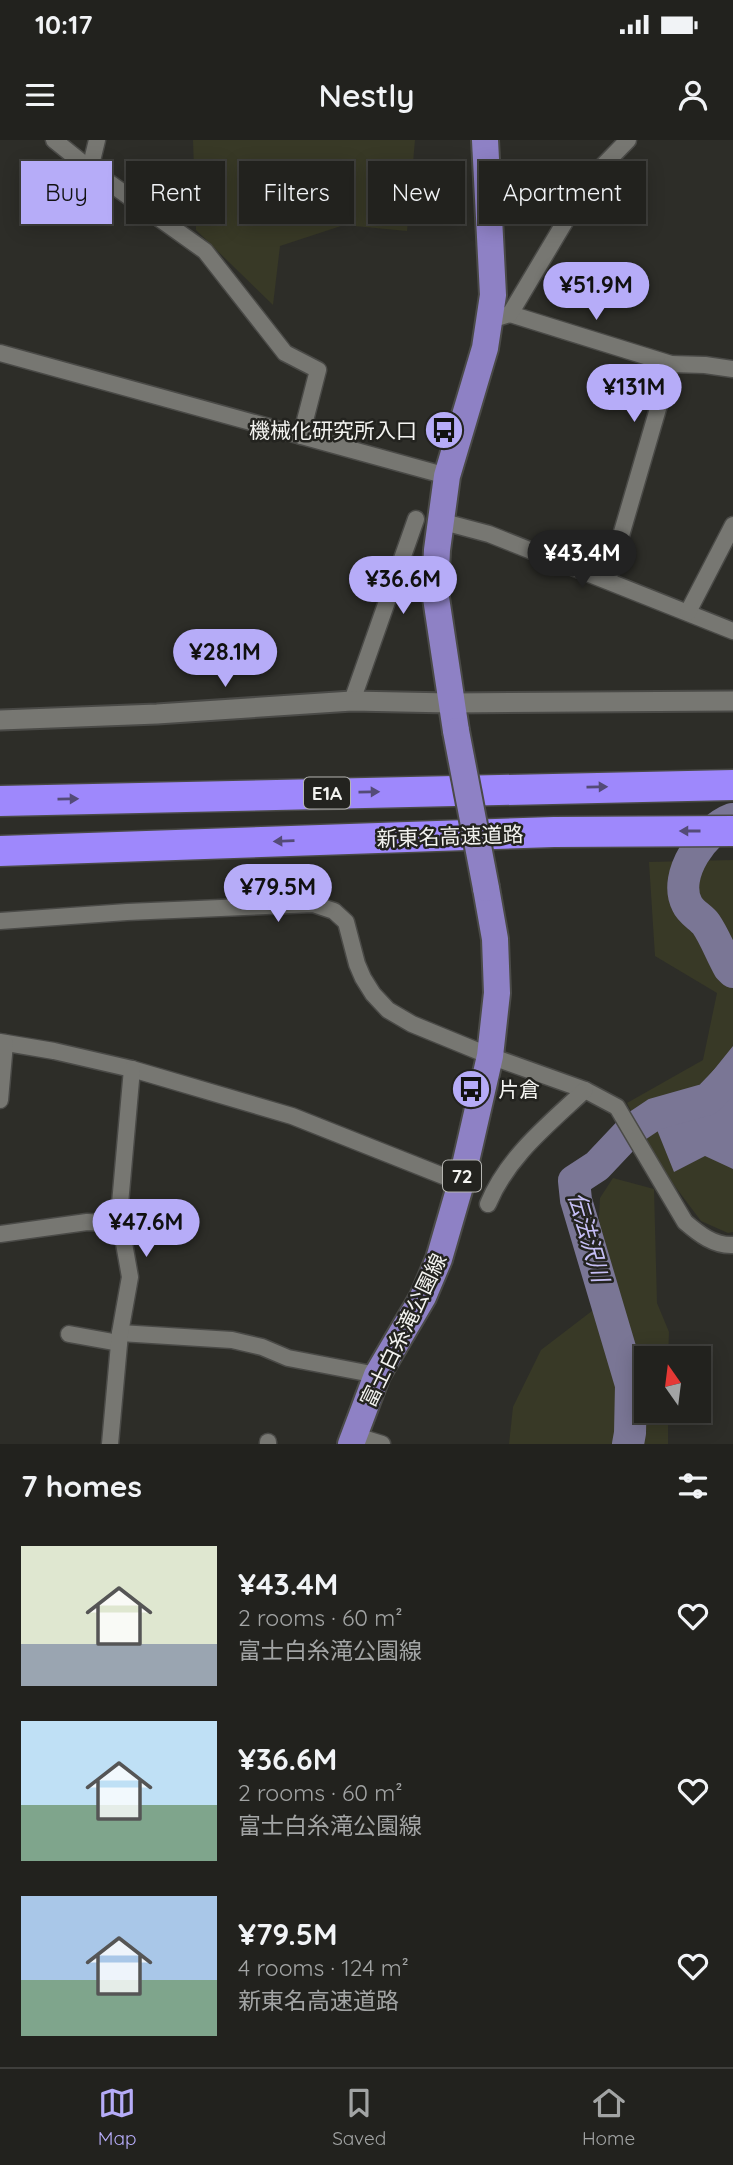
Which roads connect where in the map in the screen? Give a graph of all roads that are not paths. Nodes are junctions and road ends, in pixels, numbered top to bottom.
1 (54, 140) edge
2 (97, 140) edge
3 (485, 140) edge
4 (628, 140) edge
5 (80, 161) edge
6 (92, 161) edge
7 (112, 185) edge
8 (500, 317) junction
9 (0, 352) edge
10 (671, 364) junction
11 (733, 369) edge
12 (301, 436) junction
13 (447, 476) junction
14 (428, 520) junction
15 (733, 525) edge
16 (608, 580) junction
17 (394, 586) junction
18 (435, 591) junction
19 (688, 612) junction
20 (733, 631) edge
21 (352, 701) junction
22 (733, 701) edge
23 (450, 703) junction
24 (0, 720) edge
25 (733, 785) edge
26 (0, 802) edge
27 (733, 831) edge
28 (0, 851) edge
29 (0, 921) edge
30 (3, 1043) edge
31 (489, 1056) junction
32 (132, 1069) junction
33 (585, 1090) junction
34 (0, 1100) edge
35 (461, 1183) junction
36 (488, 1203) dead end
37 (121, 1224) junction
38 (0, 1234) edge
39 (733, 1245) edge
40 (69, 1334) dead end
41 (120, 1338) junction
42 (377, 1375) junction
43 (352, 1440) edge
44 (110, 1444) edge
45 (382, 1444) edge

1 - 5 street
2 - 6 street
3 - 8 main road, 富士白糸滝公園線 / 72
4 - 8 street
7 - 12 street
8 - 10 street
8 - 13 main road, 富士白糸滝公園線 / 72
9 - 12 street
10 - 11 street
10 - 16 street
12 - 13 street
13 - 14 main road, 富士白糸滝公園線 / 72
14 - 16 street
14 - 17 street
14 - 18 main road, 富士白糸滝公園線 / 72
15 - 19 street
16 - 19 street
17 - 18 street
17 - 21 street
18 - 23 main road, 富士白糸滝公園線 / 72
19 - 20 street
21 - 23 street
21 - 24 street
22 - 23 street
23 - 31 main road, 富士白糸滝公園線 / 72, bridge
26 -> 25 highway, E1A
27 -> 28 highway, 新東名高速道路 / E1A
29 - 31 street
30 - 32 street
30 - 34 street
31 - 33 street
31 - 35 main road, 富士白糸滝公園線 / 72
32 - 35 street
32 - 37 street
33 - 36 street
33 - 39 street
35 - 42 main road, 富士白糸滝公園線 / 72
37 - 38 street
37 - 41 street
40 - 41 street
41 - 42 street
41 - 44 street
42 - 43 main road, 富士白糸滝公園線 / 72
43 - 45 street

